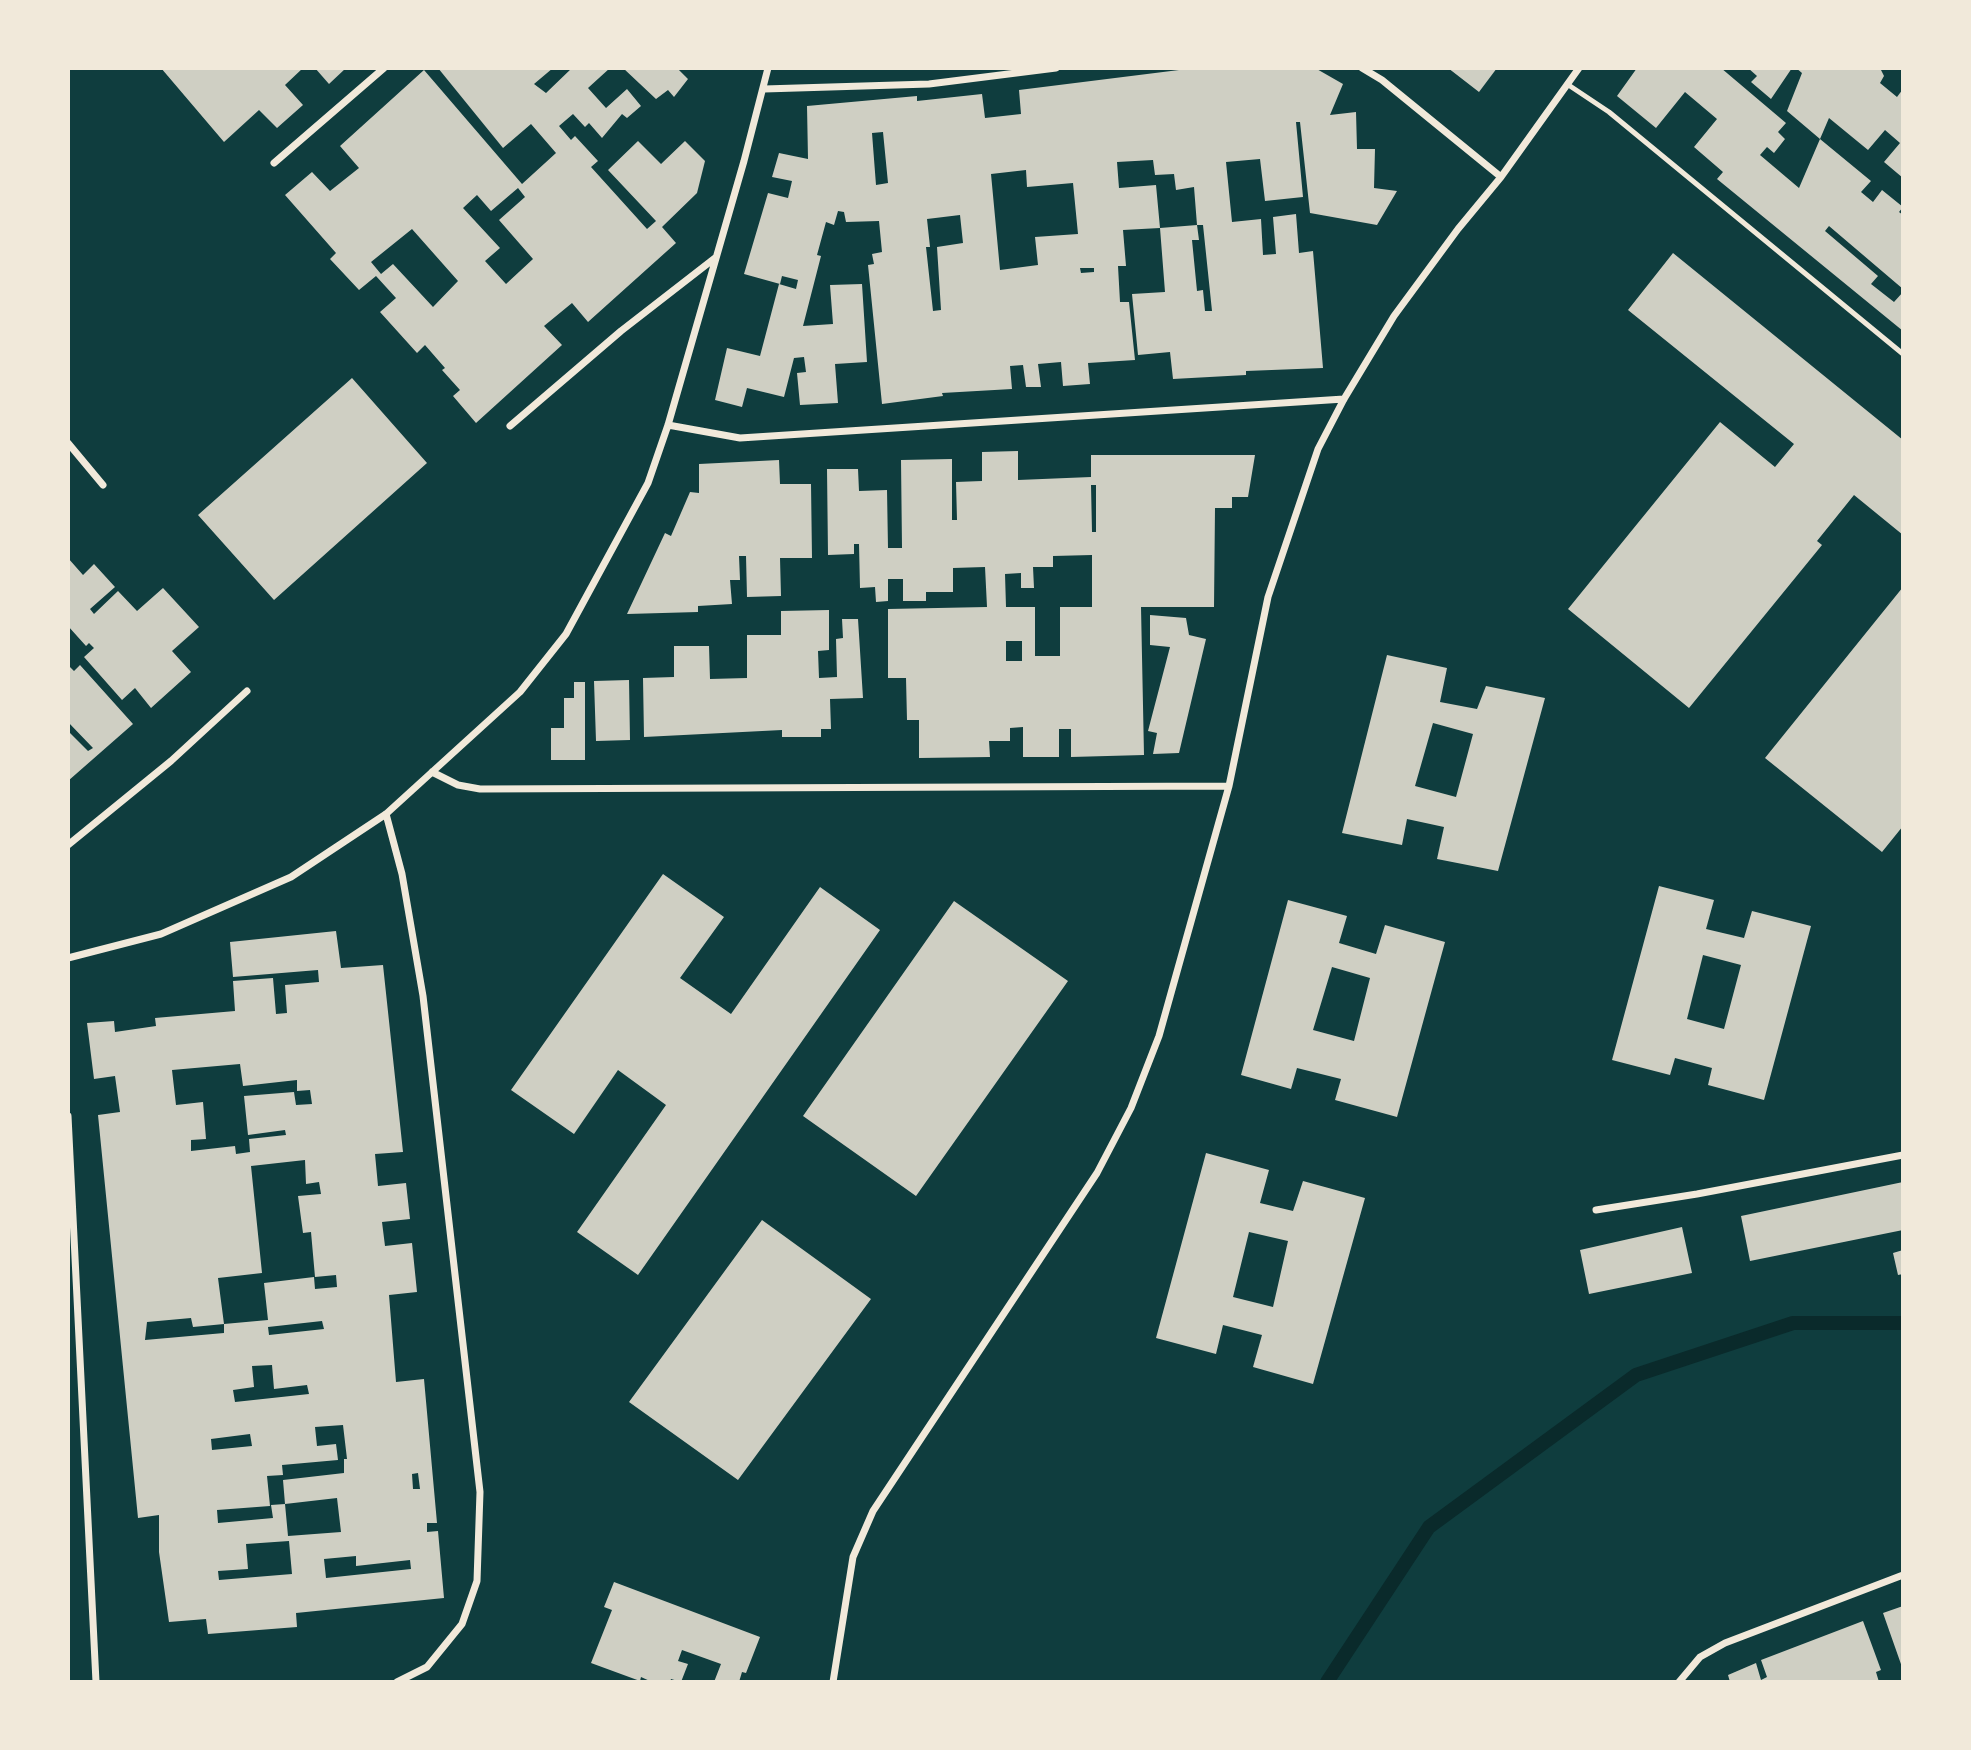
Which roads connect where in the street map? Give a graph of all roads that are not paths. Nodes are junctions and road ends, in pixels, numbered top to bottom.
1 (384, 68) edge
2 (768, 68) edge
3 (1055, 68) edge
4 (1362, 68) edge
5 (1579, 68) edge
6 (1567, 84) junction
7 (764, 89) junction
8 (274, 163) dead end
9 (1501, 177) junction
10 (716, 258) junction
11 (1903, 354) edge
12 (1344, 399) junction
13 (668, 425) junction
14 (510, 426) dead end
15 (68, 443) edge
16 (103, 485) dead end
17 (247, 691) dead end
18 (432, 772) junction
19 (1229, 786) junction
20 (386, 814) junction
21 (68, 845) edge
22 (68, 958) edge
23 (68, 1116) edge
24 (1903, 1155) edge
25 (1596, 1210) dead end
26 (1903, 1575) edge
27 (96, 1682) edge
28 (397, 1682) edge
29 (833, 1682) edge
30 (1679, 1682) edge

1 - 8 street
2 - 7 street
3 - 7 street
4 - 9 street
5 - 6 street
6 - 9 street
6 - 11 lane
7 - 10 street
9 - 12 street
10 - 13 street
10 - 14 street
12 - 13 street
12 - 19 street
13 - 18 street
15 - 16 street
17 - 21 street
18 - 19 street
18 - 20 street
19 - 29 street
20 - 22 street
20 - 28 street
23 - 27 street
24 - 25 street
26 - 30 street

